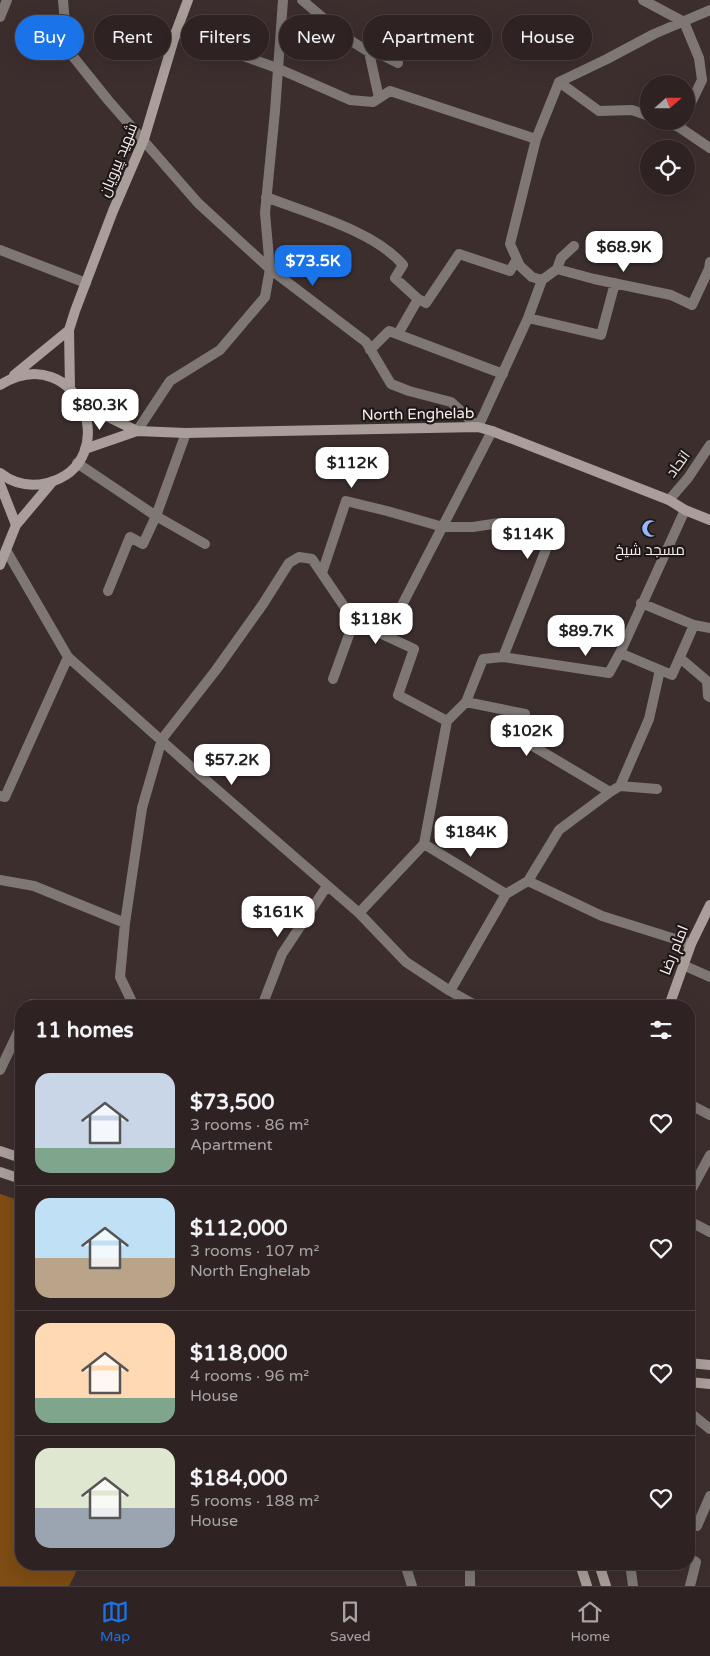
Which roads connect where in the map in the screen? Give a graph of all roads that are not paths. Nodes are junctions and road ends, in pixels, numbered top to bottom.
1 (7, 0) edge
2 (63, 0) edge
3 (188, 0) edge
4 (283, 0) edge
5 (302, 0) edge
6 (643, 0) edge
7 (710, 10) edge
8 (0, 17) edge
9 (684, 22) junction
10 (176, 32) junction
11 (363, 48) edge
12 (371, 60) edge
13 (392, 60) edge
14 (398, 63) dead end
15 (277, 68) junction
16 (559, 82) junction
17 (695, 94) edge
18 (379, 98) junction
19 (640, 113) edge
20 (688, 130) edge
21 (144, 139) junction
22 (536, 139) junction
23 (710, 148) edge
24 (266, 197) junction
25 (574, 246) dead end
26 (0, 250) edge
27 (517, 259) junction
28 (710, 262) edge
29 (270, 269) junction
30 (557, 269) junction
31 (542, 280) junction
32 (86, 283) junction
33 (615, 284) junction
34 (418, 299) junction
35 (528, 318) junction
36 (69, 330) junction
37 (398, 334) junction
38 (370, 350) junction
39 (503, 374) junction
40 (4, 382) edge
41 (70, 389) junction
42 (82, 404) junction
43 (478, 427) junction
44 (492, 430) junction
45 (137, 431) junction
46 (186, 433) junction
47 (710, 445) edge
48 (85, 450) junction
49 (77, 463) junction
50 (0, 473) edge
51 (53, 481) junction
52 (0, 484) edge
53 (669, 500) junction
54 (684, 510) junction
55 (156, 516) junction
56 (710, 520) edge
57 (16, 525) junction
58 (443, 527) junction
59 (205, 544) dead end
60 (6, 550) junction
61 (0, 565) edge
62 (322, 573) junction
63 (108, 591) dead end
64 (642, 603) junction
65 (354, 620) junction
66 (694, 625) junction
67 (710, 628) edge
68 (386, 636) junction
69 (620, 653) junction
70 (68, 657) junction
71 (503, 657) junction
72 (680, 658) junction
73 (660, 670) junction
74 (332, 679) dead end
75 (710, 697) edge
76 (466, 702) junction
77 (447, 721) junction
78 (162, 739) junction
79 (620, 786) junction
80 (657, 789) dead end
81 (610, 792) junction
82 (0, 796) edge
83 (424, 844) junction
84 (0, 880) edge
85 (528, 881) junction
86 (327, 886) junction
87 (506, 894) junction
88 (710, 905) edge
89 (360, 913) junction
90 (125, 923) junction
91 (691, 944) junction
92 (683, 965) junction
93 (710, 977) edge
94 (450, 991) junction
95 (131, 1000) edge
96 (264, 1000) edge
97 (466, 1000) edge
98 (671, 1000) edge
99 (15, 1039) edge
100 (0, 1070) edge
101 (695, 1107) edge
102 (710, 1115) edge
103 (0, 1151) edge
104 (710, 1155) edge
105 (15, 1156) edge
106 (0, 1172) edge
107 (15, 1177) edge
108 (695, 1183) edge
109 (695, 1224) edge
110 (710, 1232) edge
111 (695, 1363) edge
112 (710, 1365) edge
113 (695, 1383) edge
114 (710, 1384) edge
115 (695, 1417) edge
116 (710, 1429) edge
117 (710, 1496) edge
118 (697, 1526) dead end
119 (408, 1570) edge
120 (470, 1570) edge
121 (582, 1570) edge
122 (601, 1570) edge
123 (631, 1570) edge
124 (694, 1570) edge
125 (412, 1586) edge
126 (470, 1586) edge
127 (587, 1586) edge
128 (606, 1586) edge
129 (633, 1586) edge
130 (690, 1586) edge

1 - 8 street
2 - 21 street
3 - 10 main road, شهید پیرویان
4 - 15 street
5 - 11 street
6 - 9 street
7 - 9 street
9 - 16 street
9 - 17 street
10 - 15 street
10 - 21 main road, شهید پیرویان
12 - 18 street
13 - 14 street
15 - 18 street
15 - 24 street
16 - 19 street
16 - 22 street
18 - 22 street
20 - 23 street
21 - 29 street
21 - 32 main road, شهید پیرویان
22 - 27 street
24 - 29 street
24 - 34 street
25 - 30 street
26 - 32 street
27 - 31 street
27 - 34 street
28 - 33 street
29 - 38 street
29 - 45 street
30 - 31 street
30 - 33 street
31 - 35 street
32 - 36 main road, شهید پیرویان
33 - 35 street
34 - 37 street
35 - 39 street
36 - 40 main road
36 - 41 main road
37 - 38 street
37 - 39 street
38 - 43 street
39 - 43 street
40 - 41 main road
41 - 42 main road
42 - 45 main road
42 - 48 main road
43 - 44 main road, North Enghelab
43 - 46 main road, North Enghelab
44 - 53 main road, North Enghelab
44 - 58 street
45 - 46 main road, North Enghelab
45 - 48 main road
46 - 55 street
47 - 53 street, اتحاد
48 - 49 main road
49 - 51 main road
49 - 55 street
50 - 51 main road
51 - 57 main road
52 - 57 main road
53 - 54 main road, North Enghelab
54 - 56 main road, North Enghelab
54 - 64 street
55 - 59 street
55 - 63 street
57 - 60 main road
58 - 62 street
58 - 68 street
58 - 71 street
60 - 61 main road
60 - 70 street
62 - 65 street
62 - 78 street
64 - 66 street
64 - 69 street
65 - 68 street
65 - 74 street
66 - 67 street
66 - 72 street
68 - 77 street
69 - 71 street
69 - 73 street
70 - 78 street
70 - 82 street
71 - 76 street
72 - 73 street
72 - 75 street
73 - 79 street
76 - 77 street
76 - 81 street
77 - 83 street
78 - 86 street
78 - 90 street
79 - 80 street
79 - 81 street
81 - 85 street
83 - 87 street
83 - 89 street
84 - 90 street
85 - 87 street
85 - 91 street
86 - 89 street
86 - 96 street
87 - 94 street
88 - 91 main road, امام رضا
89 - 94 street
90 - 95 street
91 - 92 main road, امام رضا
92 - 93 street
92 - 98 main road, امام رضا
94 - 97 street
99 - 100 street
101 - 102 street
103 - 105 main road
104 - 108 street
106 - 107 main road
109 - 110 street
111 - 112 main road
113 - 114 main road
115 - 116 street
117 - 118 street
119 - 125 street
120 - 126 street
121 - 127 main road
122 - 128 main road
123 - 129 street
124 - 130 street

